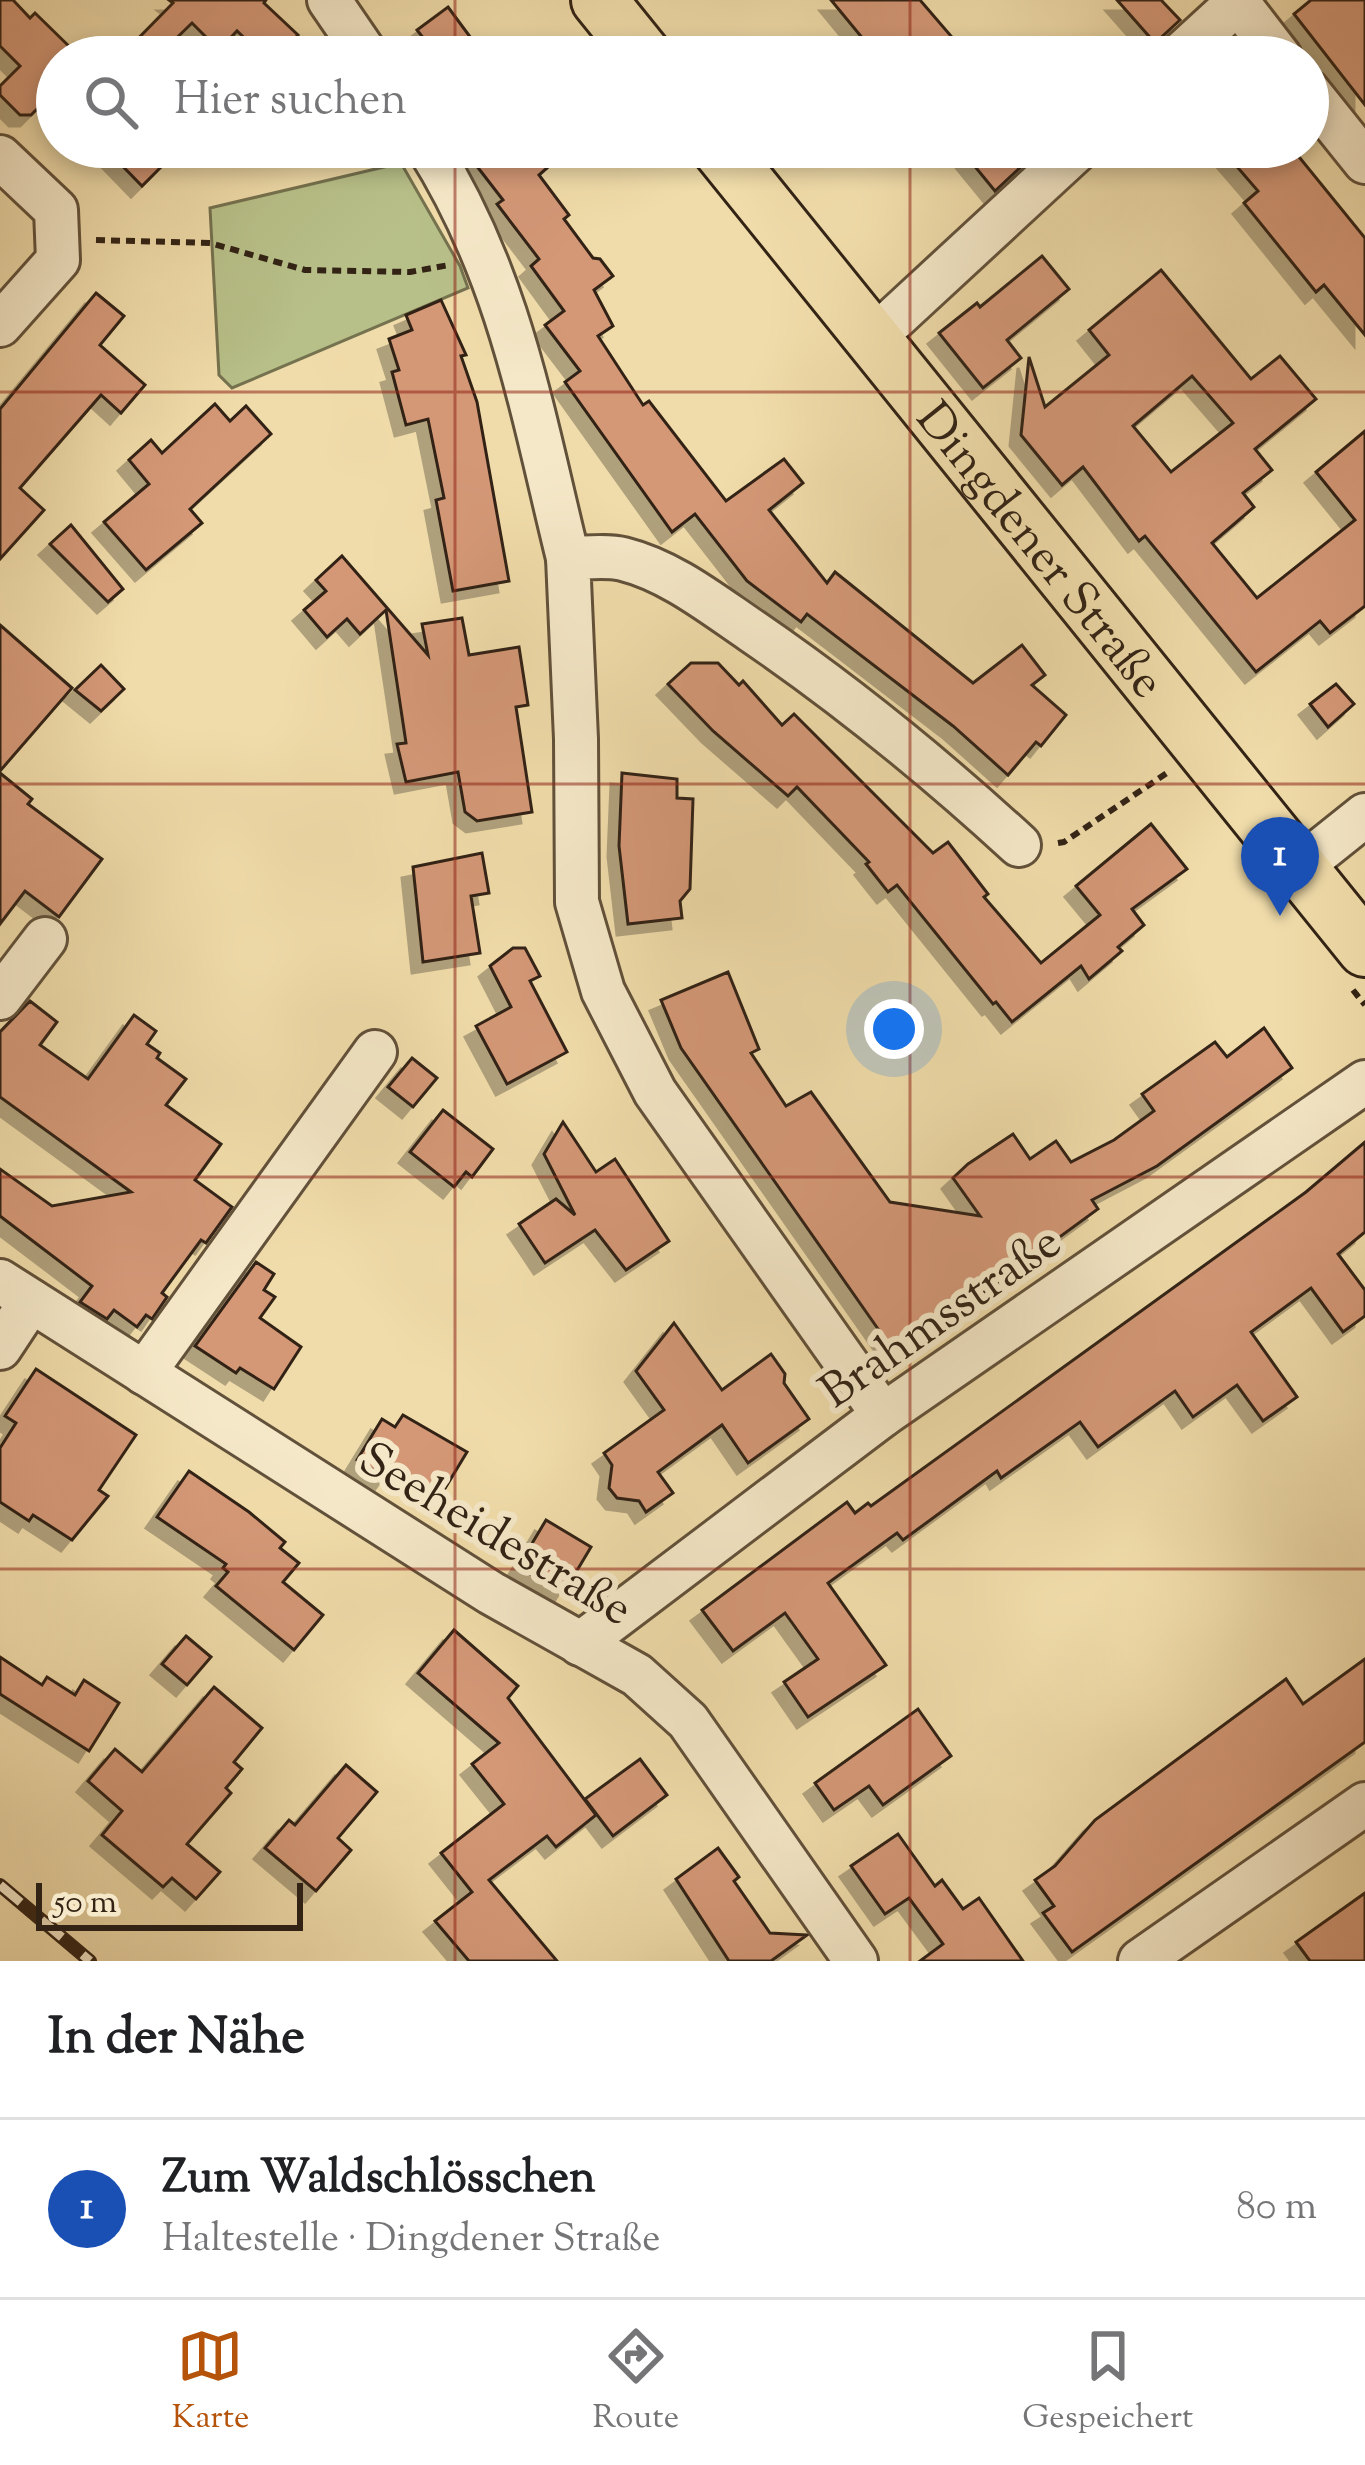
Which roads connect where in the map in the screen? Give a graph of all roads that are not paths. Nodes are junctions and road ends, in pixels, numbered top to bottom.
1 (329, 0) edge
2 (599, 0) edge
3 (1238, 1) edge
4 (354, 36) edge
5 (628, 36) edge
6 (1200, 36) edge
7 (1264, 36) edge
8 (1329, 117) edge
9 (0, 157) edge
10 (1365, 162) edge
11 (441, 168) edge
12 (735, 168) edge
13 (1058, 168) edge
14 (894, 319) dead end
15 (0, 325) edge
16 (568, 558) junction
17 (1365, 814) edge
18 (1019, 844) road end
19 (1300, 867) junction
20 (45, 939) dead end
21 (1365, 949) edge
22 (0, 998) edge
23 (375, 1052) dead end
24 (1365, 1082) edge
25 (15, 1291) edge
26 (0, 1348) edge
27 (144, 1372) junction
28 (883, 1415) junction
29 (580, 1643) junction
30 (1365, 1804) edge
31 (856, 1961) edge
32 (1140, 1961) edge

1 - 4 street
2 - 5 main road
3 - 6 street
3 - 7 street
8 - 10 street
9 - 15 street
11 - 16 street
12 - 19 main road, Dingdener Straße
13 - 14 street
16 - 18 street
16 - 28 street
17 - 19 street
19 - 21 main road, Dingdener Straße
20 - 22 street
23 - 27 street
24 - 28 street, Brahmsstraße
25 - 26 street
25 - 27 street, Seeheidestraße
27 - 29 street, Seeheidestraße
28 - 29 street, Brahmsstraße
29 - 31 street, Seeheidestraße
30 - 32 street

